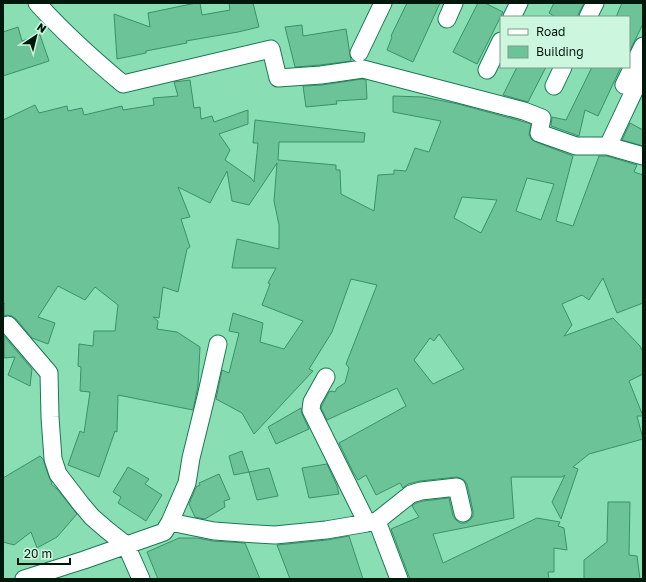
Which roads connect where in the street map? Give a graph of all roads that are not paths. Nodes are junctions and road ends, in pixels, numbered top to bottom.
1 (37, 3) edge
2 (383, 3) edge
3 (454, 3) edge
4 (519, 3) edge
5 (595, 3) edge
6 (512, 16) edge
7 (588, 16) edge
8 (447, 19) dead end
9 (500, 43) edge
10 (643, 46) edge
11 (359, 53) dead end
12 (563, 68) edge
13 (487, 70) dead end
14 (643, 72) edge
15 (554, 86) dead end
16 (613, 109) dead end
17 (608, 146) junction
18 (643, 156) edge
19 (8, 325) dead end
20 (218, 344) dead end
21 (326, 376) dead end
22 (464, 513) dead end
23 (170, 522) junction
24 (372, 522) junction
25 (126, 545) junction
26 (24, 579) edge
27 (141, 579) edge
28 (399, 579) edge

1 - 17 street
2 - 11 street
3 - 8 street
4 - 6 street
5 - 7 street
9 - 13 street
10 - 16 street
12 - 15 street
14 - 17 street
17 - 18 street
19 - 25 street
20 - 23 street
21 - 24 street
22 - 24 street
23 - 24 street
23 - 25 street
24 - 28 street
25 - 26 street
25 - 27 street

